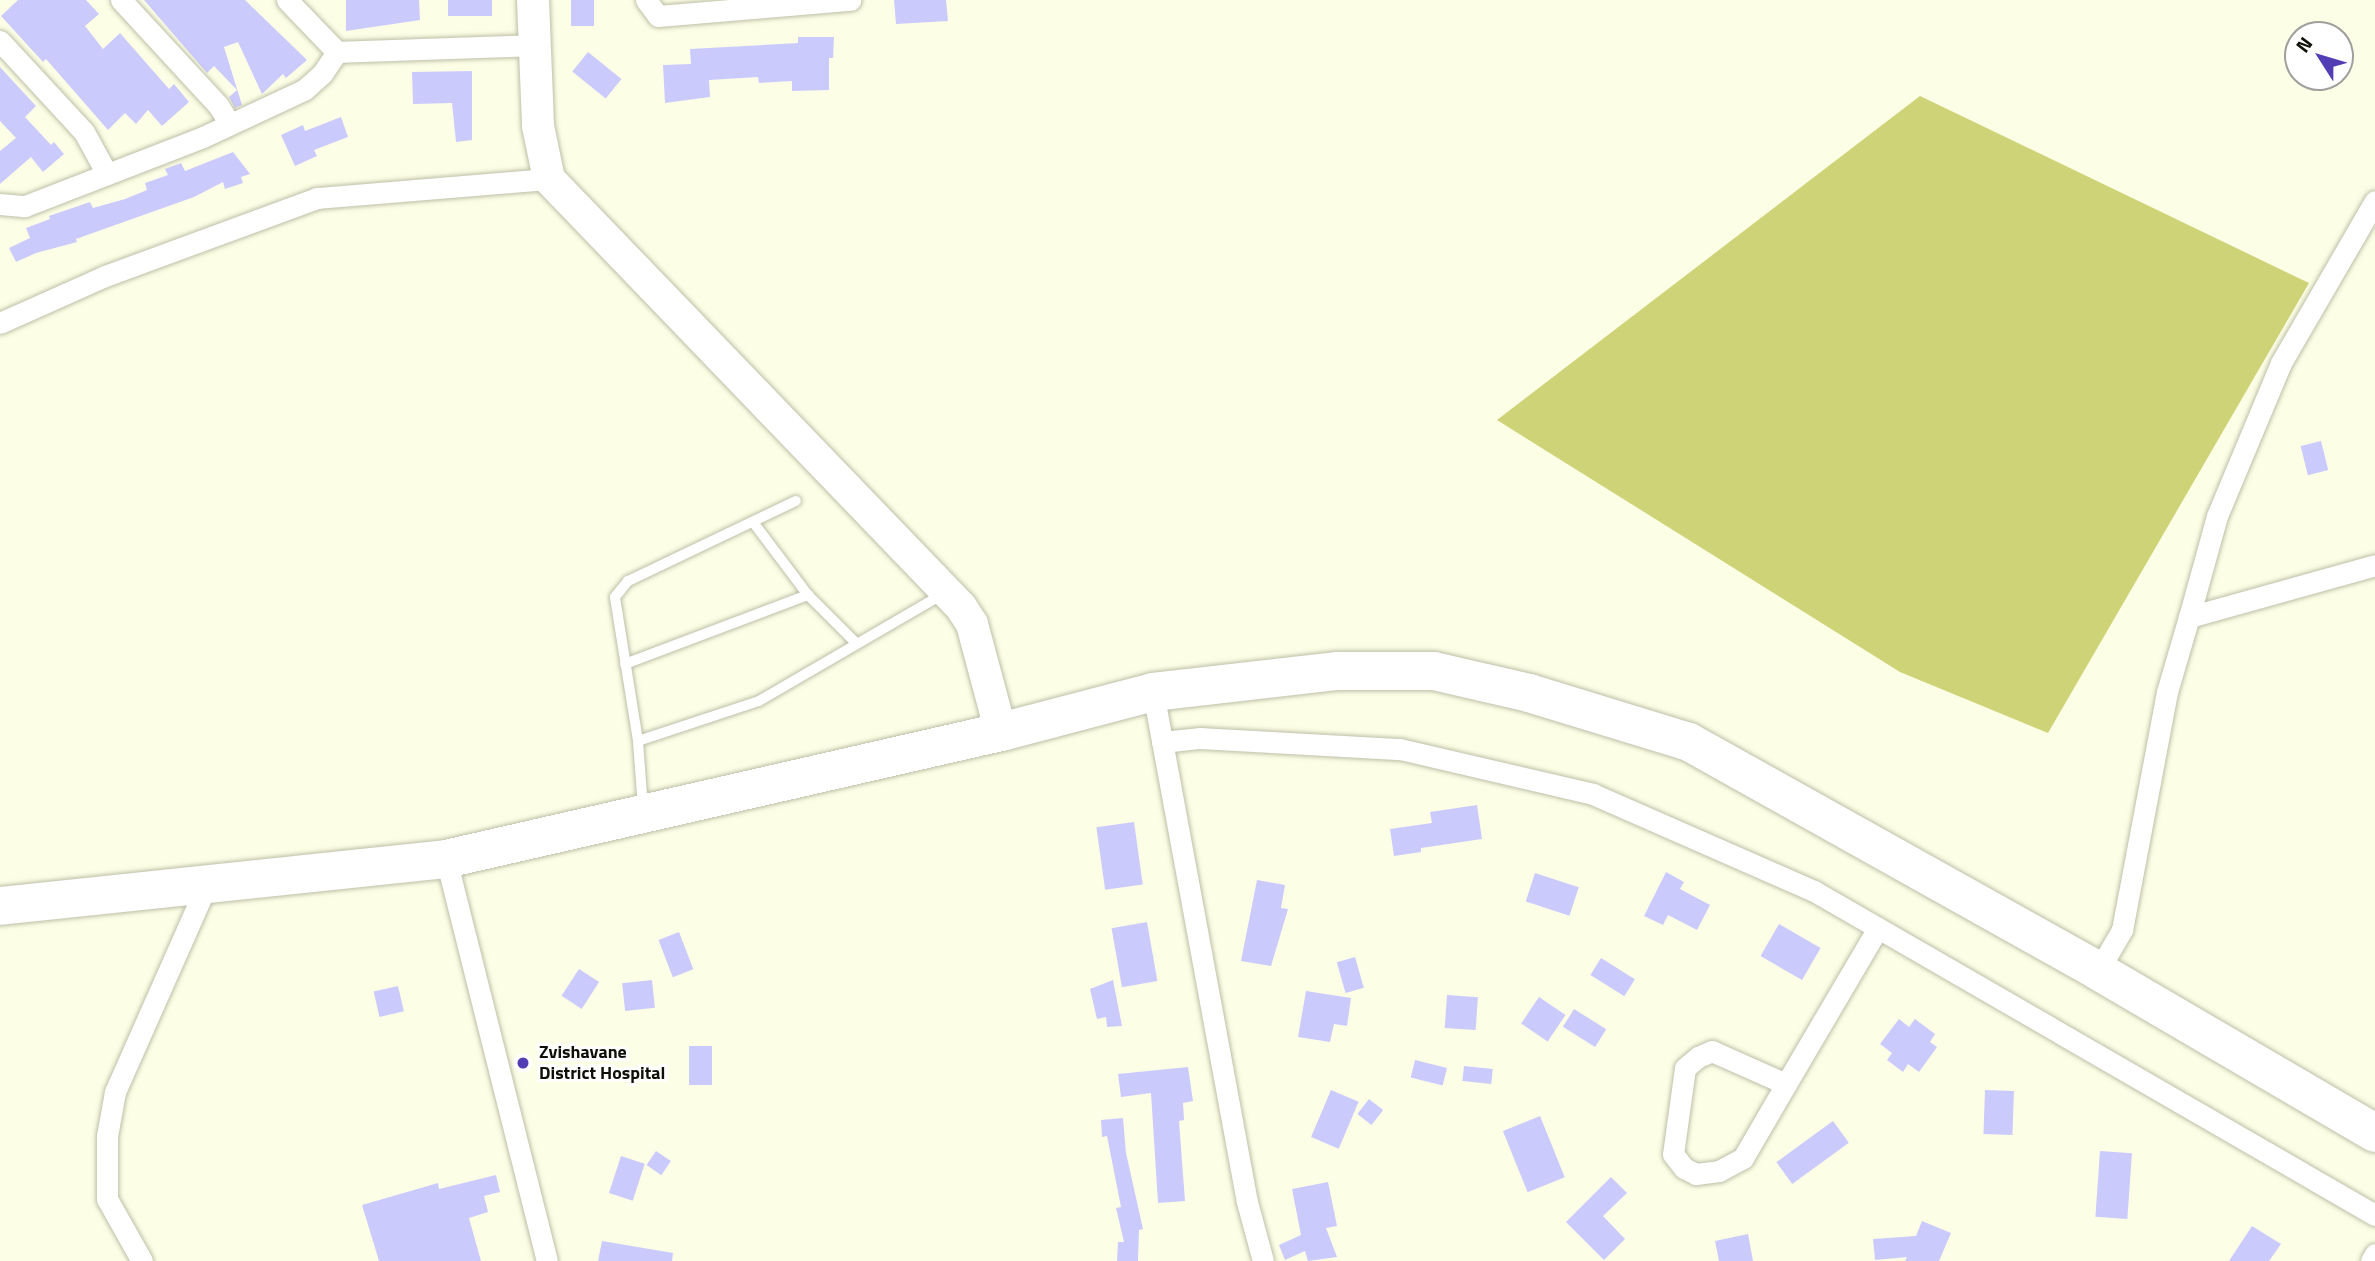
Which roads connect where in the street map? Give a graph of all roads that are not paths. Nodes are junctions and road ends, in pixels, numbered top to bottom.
1 (121, 0) edge
2 (287, 0) edge
3 (533, 0) edge
4 (646, 0) edge
5 (850, 0) edge
6 (0, 41) edge
7 (535, 45) junction
8 (337, 52) junction
9 (230, 124) junction
10 (107, 174) junction
11 (549, 179) junction
12 (2375, 201) edge
13 (0, 204) edge
14 (0, 323) edge
15 (796, 501) dead end
16 (753, 522) junction
17 (2375, 565) edge
18 (948, 592) junction
19 (808, 595) junction
20 (2189, 617) junction
21 (856, 644) junction
22 (625, 664) junction
23 (1153, 692) junction
24 (1001, 732) junction
25 (638, 741) junction
26 (1162, 742) junction
27 (643, 815) junction
28 (446, 859) junction
29 (207, 884) junction
30 (0, 906) edge
31 (1878, 928) junction
32 (2098, 971) junction
33 (1786, 1084) junction
34 (2375, 1133) edge
35 (2375, 1215) edge
36 (2375, 1254) edge
37 (142, 1261) edge
38 (547, 1261) edge
39 (1263, 1261) edge
40 (2371, 1261) edge

1 - 9 street
2 - 8 street
3 - 7 street
4 - 5 street
6 - 10 street
7 - 8 street
7 - 11 street
8 - 9 street
9 - 10 street
10 - 13 street
11 - 14 street
11 - 18 street
12 - 20 street
15 - 16 lane
16 - 19 lane
16 - 22 lane
17 - 20 street
18 - 21 lane
18 - 24 street
19 - 21 lane
19 - 22 lane
20 - 32 street
21 - 25 lane
22 - 25 lane
23 - 24 highway
23 - 26 street
23 - 32 highway
24 - 27 highway
25 - 27 lane
26 - 31 street
26 - 39 street
27 - 28 highway
28 - 29 highway
28 - 38 street
29 - 30 highway
29 - 37 street
31 - 33 street
31 - 35 street
32 - 34 highway
33 - 33 street
36 - 40 street

